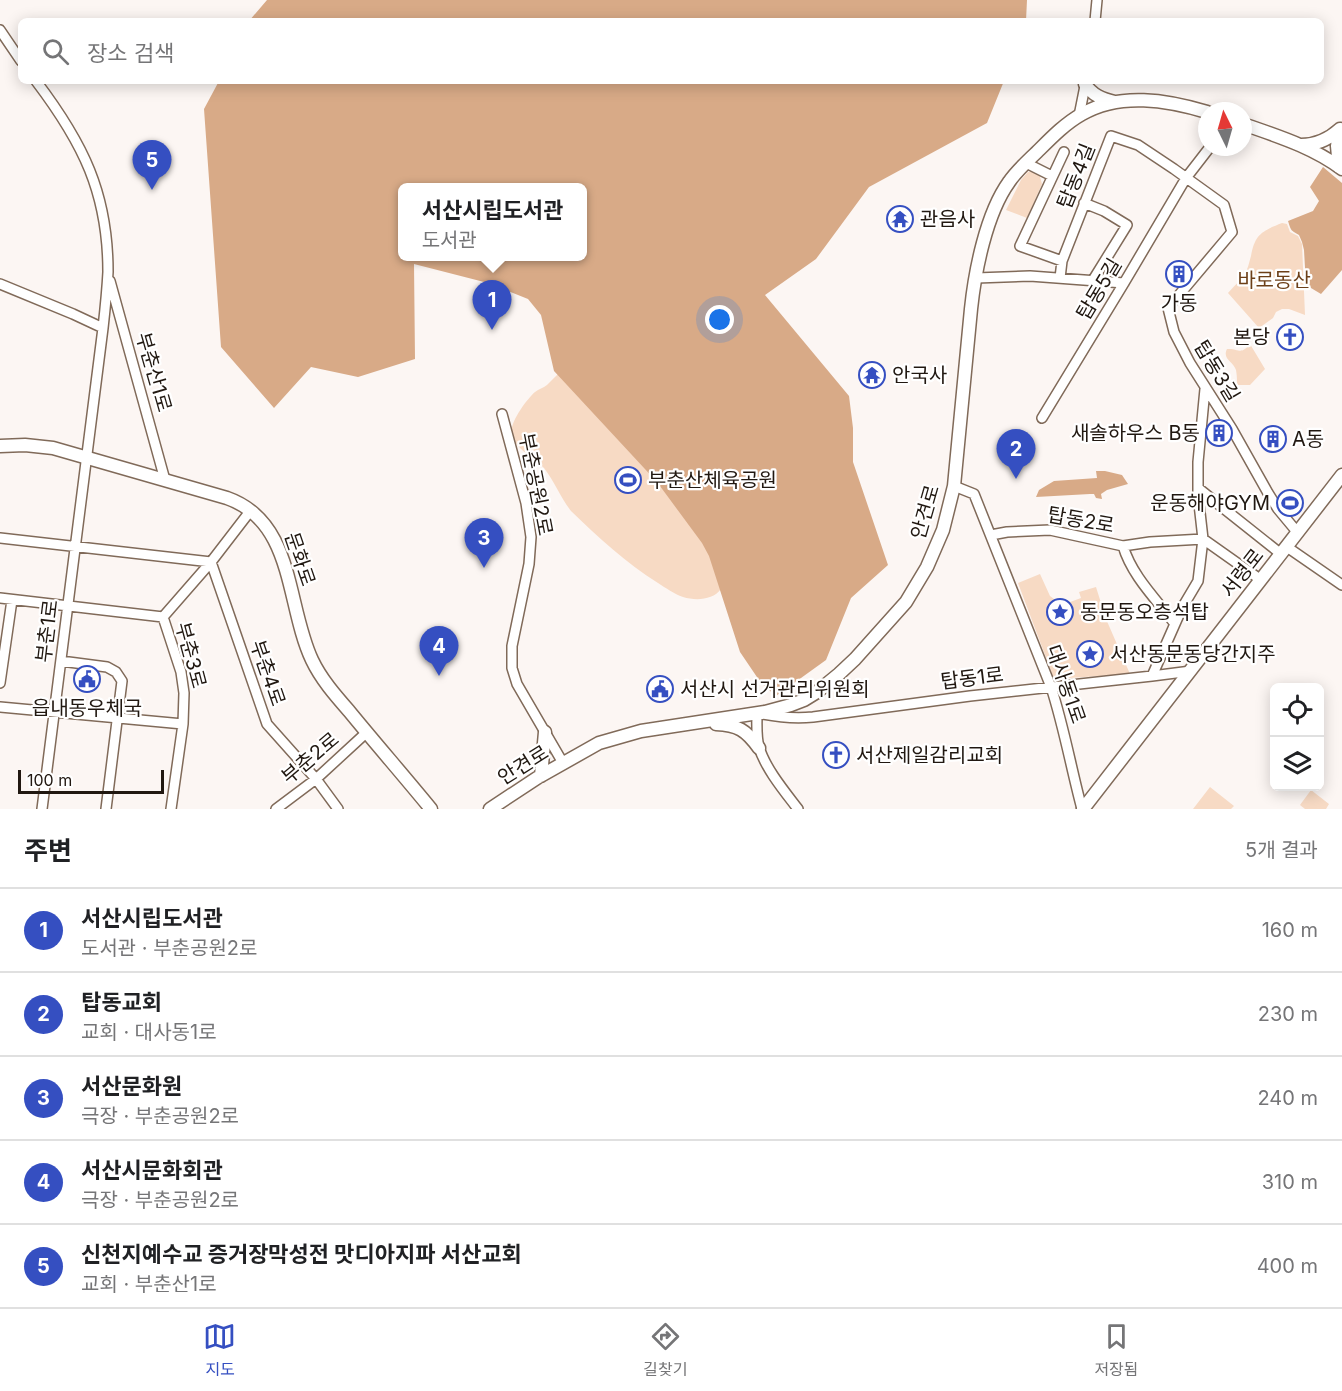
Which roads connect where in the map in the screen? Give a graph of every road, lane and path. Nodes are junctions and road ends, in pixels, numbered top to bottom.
1 (1097, 0) edge
2 (1095, 18) edge
3 (0, 30) edge
4 (18, 57) edge
5 (38, 84) edge
6 (1085, 84) edge
7 (1086, 84) edge
8 (1119, 102) junction
9 (1198, 109) edge
10 (1078, 116) junction
11 (1252, 127) edge
12 (1341, 127) edge
13 (1298, 145) junction
14 (1064, 152) dead end
15 (1203, 156) edge
16 (1026, 163) junction
17 (1340, 168) edge
18 (1052, 176) junction
19 (1186, 178) junction
20 (1084, 203) junction
21 (1062, 261) junction
22 (108, 273) junction
23 (976, 278) junction
24 (1059, 278) junction
25 (1093, 280) junction
26 (1124, 283) junction
27 (0, 284) edge
28 (103, 328) junction
29 (1205, 389) junction
30 (502, 414) dead end
31 (1042, 418) dead end
32 (0, 446) edge
33 (87, 458) junction
34 (1342, 475) edge
35 (165, 480) junction
36 (954, 486) junction
37 (1198, 488) junction
38 (251, 510) junction
39 (1298, 533) junction
40 (991, 535) junction
41 (0, 538) edge
42 (1203, 539) junction
43 (76, 546) junction
44 (1123, 546) junction
45 (1284, 550) junction
46 (211, 562) junction
47 (1261, 580) junction
48 (1342, 585) edge
49 (0, 598) edge
50 (12, 600) junction
51 (68, 606) junction
52 (163, 617) junction
53 (1175, 624) junction
54 (61, 661) junction
55 (1191, 670) junction
56 (1152, 676) junction
57 (0, 683) edge
58 (1051, 687) junction
59 (0, 707) edge
60 (54, 712) junction
61 (757, 713) junction
62 (118, 718) junction
63 (707, 720) junction
64 (183, 724) junction
65 (545, 732) junction
66 (366, 733) junction
67 (759, 748) junction
68 (563, 763) junction
69 (541, 776) junction
70 (316, 779) junction
71 (42, 809) edge
72 (106, 809) edge
73 (171, 809) edge
74 (276, 809) edge
75 (338, 809) edge
76 (431, 809) edge
77 (490, 809) edge
78 (798, 809) edge
79 (1083, 809) edge

1 - 2 street
3 - 4 street
5 - 22 street, 부춘산1로
6 - 10 street
7 - 8 street
8 - 9 street, 안견로
8 - 10 street, 안견로
10 - 16 street, 안견로
11 - 13 street
12 - 13 street
12 - 17 street
13 - 17 street
14 - 18 street
15 - 19 street, 탑동5길
16 - 18 street
16 - 23 street, 안견로
18 - 21 street
19 - 20 street, 탑동4길
19 - 26 street, 탑동5길
19 - 29 street, 탑동3길
20 - 21 street, 탑동4길
20 - 25 street
21 - 24 street, 탑동4길
22 - 28 street, 부춘산1로
22 - 35 street, 부춘산1로
23 - 24 street
23 - 36 street, 안견로
24 - 25 street
25 - 26 street
26 - 31 street, 탑동5길
27 - 28 street, 부춘산1로
28 - 33 street, 부춘산1로
29 - 37 street
29 - 39 street, 탑동3길
30 - 65 street, 부춘공원2로
32 - 33 street, 문화로
33 - 35 street, 문화로
33 - 43 street, 부춘1로
34 - 39 street, 서령로
35 - 38 street, 문화로
36 - 40 street, 대사동1로
36 - 61 street, 안견로
37 - 42 street
37 - 45 street
38 - 46 street
38 - 66 street, 문화로
39 - 45 street, 서령로
40 - 44 street, 탑동2로
40 - 58 street, 대사동1로
41 - 43 street
42 - 44 street, 탑동2로
42 - 47 street
42 - 53 street
43 - 46 street
43 - 51 street, 부춘1로
44 - 53 street
45 - 47 street, 서령로
45 - 48 street
46 - 52 street, 부춘3로
46 - 70 street, 부춘4로
47 - 55 street, 서령로
49 - 50 street, 부춘3로
50 - 51 street, 부춘3로
50 - 57 street
51 - 52 street, 부춘3로
51 - 54 street, 부춘1로
52 - 64 street, 부춘3로
53 - 56 street
54 - 60 street, 부춘1로
54 - 62 street
55 - 56 street, 탑동1로
55 - 79 street, 서령로
56 - 58 street, 탑동1로
58 - 61 street, 탑동1로
58 - 79 street, 대사동1로
59 - 60 street
60 - 62 street
60 - 71 street, 부춘1로
61 - 63 street, 안견로
61 - 67 street
62 - 64 street
62 - 72 street
63 - 67 street
63 - 68 street, 안견로
64 - 73 street, 부춘3로
65 - 68 street, 부춘공원2로
65 - 69 street
66 - 70 street, 부춘2로
66 - 76 street, 문화로
67 - 78 street
68 - 69 street, 안견로
69 - 77 street, 안견로
70 - 74 street, 부춘2로
70 - 75 street, 부춘4로

